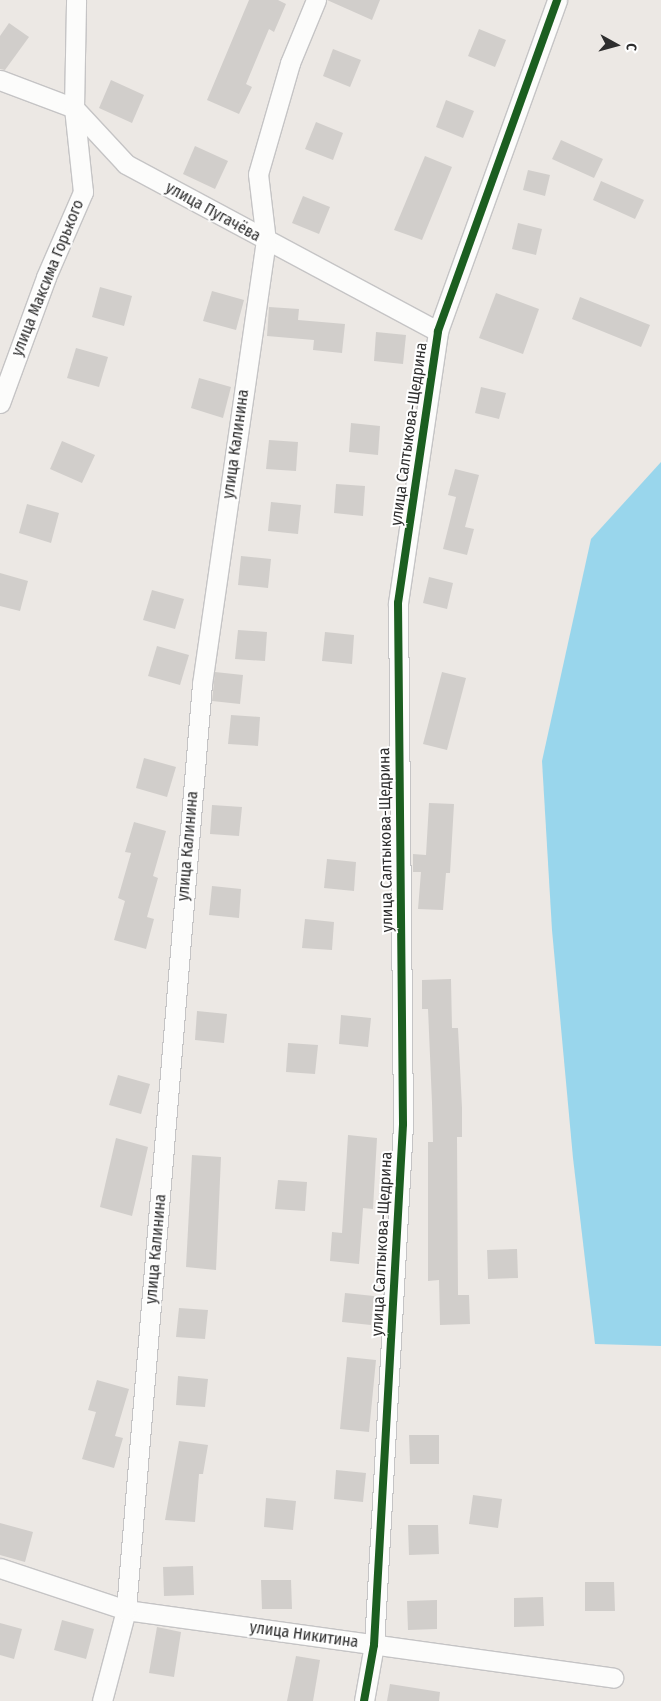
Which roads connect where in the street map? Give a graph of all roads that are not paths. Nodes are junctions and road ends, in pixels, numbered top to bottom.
1 (76, 0) edge
2 (316, 0) edge
3 (557, 0) edge
4 (0, 80) edge
5 (74, 108) junction
6 (266, 241) junction
7 (438, 331) junction
8 (0, 403) edge
9 (0, 1568) edge
10 (126, 1610) junction
11 (374, 1645) junction
12 (613, 1678) dead end
13 (102, 1701) edge
14 (364, 1701) edge

1 - 5 street, улица Максима Горького
2 - 6 street, улица Калинина
3 - 7 street, улица Салтыкова-Щедрина
4 - 5 street, улица Пугачёва
5 - 6 street, улица Пугачёва
5 - 8 street, улица Максима Горького
6 - 7 street, улица Пугачёва
6 - 10 street, улица Калинина
7 - 11 street, улица Салтыкова-Щедрина
9 - 10 street, улица Никитина
10 - 11 street, улица Никитина
10 - 13 street, улица Калинина
11 - 12 street, улица Никитина
11 - 14 street, улица Салтыкова-Щедрина

